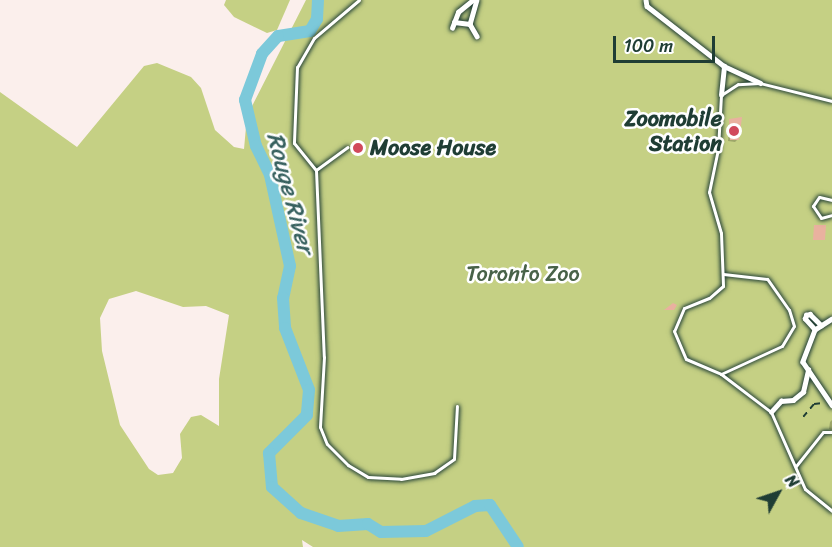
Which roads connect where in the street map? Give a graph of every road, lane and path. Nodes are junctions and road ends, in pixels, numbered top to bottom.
1 (358, 0) edge
2 (475, 0) edge
3 (646, 0) edge
4 (454, 22) junction
5 (470, 24) junction
6 (452, 28) dead end
7 (477, 36) dead end
8 (724, 66) junction
9 (760, 83) junction
10 (721, 94) junction
11 (832, 101) edge
12 (348, 147) dead end
13 (316, 170) junction
14 (831, 198) edge
15 (832, 215) edge
16 (723, 274) junction
17 (832, 319) edge
18 (821, 325) junction
19 (816, 330) junction
20 (808, 370) junction
21 (721, 374) junction
22 (831, 403) edge
23 (457, 406) dead end
24 (771, 412) junction
25 (803, 417) dead end
26 (832, 432) edge
27 (796, 466) junction
28 (832, 511) edge

1 - 13 lane
2 - 4 street
2 - 5 street
3 - 8 street
4 - 5 street
4 - 6 street
5 - 7 street
8 - 9 street
8 - 10 street
9 - 10 lane
9 - 11 lane
10 - 16 lane
12 - 13 lane
13 - 23 lane
14 - 15 lane
16 - 21 lane
16 - 21 lane
17 - 18 street
18 - 19 street
18 - 19 street
19 - 20 street
20 - 22 street
20 - 24 street
21 - 24 lane
22 - 25 path
24 - 27 lane
26 - 27 lane
27 - 28 lane

